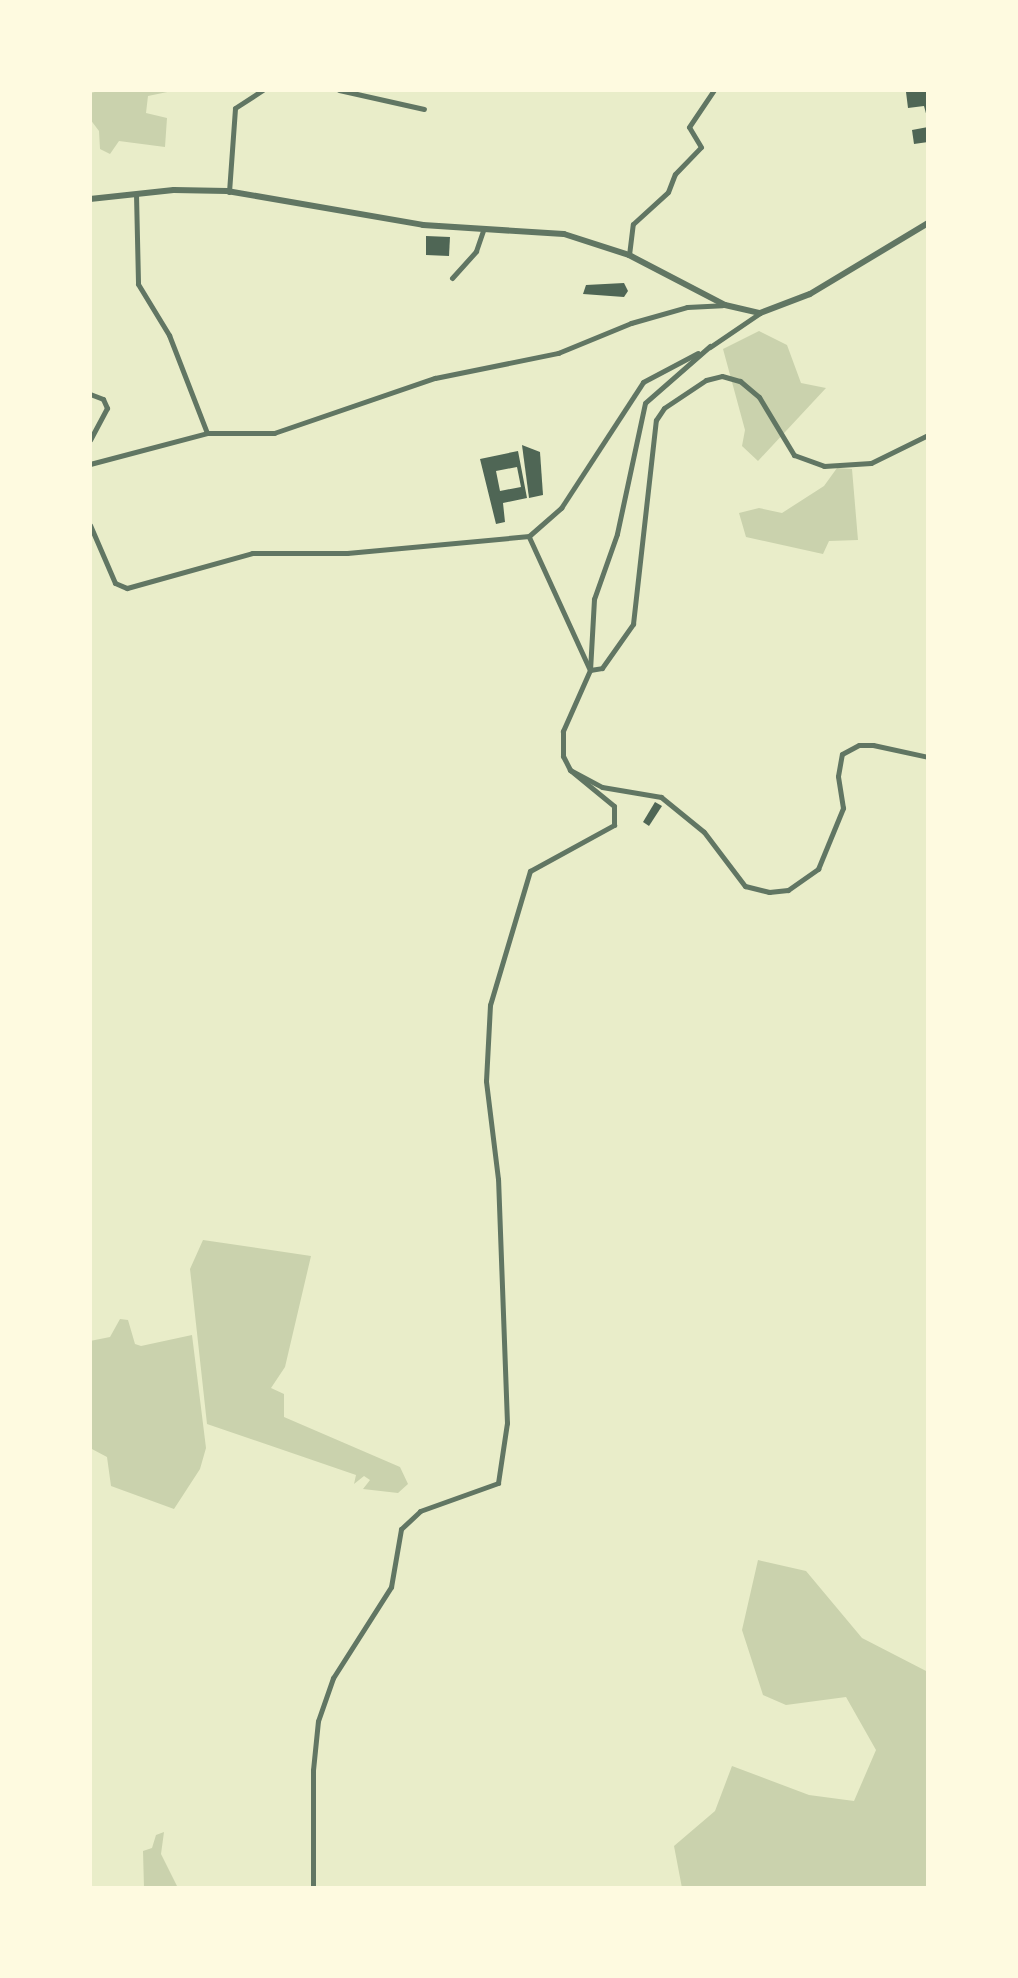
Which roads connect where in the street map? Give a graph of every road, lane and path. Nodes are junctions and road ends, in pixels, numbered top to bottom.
1 (263, 90) edge
2 (339, 90) edge
3 (714, 90) edge
4 (424, 109) dead end
5 (229, 192) junction
6 (136, 194) junction
7 (90, 199) edge
8 (928, 223) edge
9 (485, 227) junction
10 (629, 255) junction
11 (452, 278) dead end
12 (725, 305) junction
13 (760, 313) junction
14 (710, 346) junction
15 (90, 394) edge
16 (207, 433) junction
17 (928, 435) edge
18 (90, 440) edge
19 (90, 464) edge
20 (90, 525) edge
21 (529, 536) junction
22 (590, 670) junction
23 (928, 757) edge
24 (570, 770) junction
25 (313, 1888) edge

1 - 5 street
2 - 4 street
3 - 10 street
5 - 6 street
5 - 9 street
6 - 7 street
6 - 16 street
8 - 13 street
9 - 10 street
9 - 11 street
10 - 12 street
12 - 13 street
12 - 16 street
13 - 14 street
14 - 21 street
14 - 22 street
15 - 18 street
16 - 19 street
17 - 22 street
20 - 21 street
21 - 22 street
22 - 24 street
23 - 24 street
24 - 25 street

